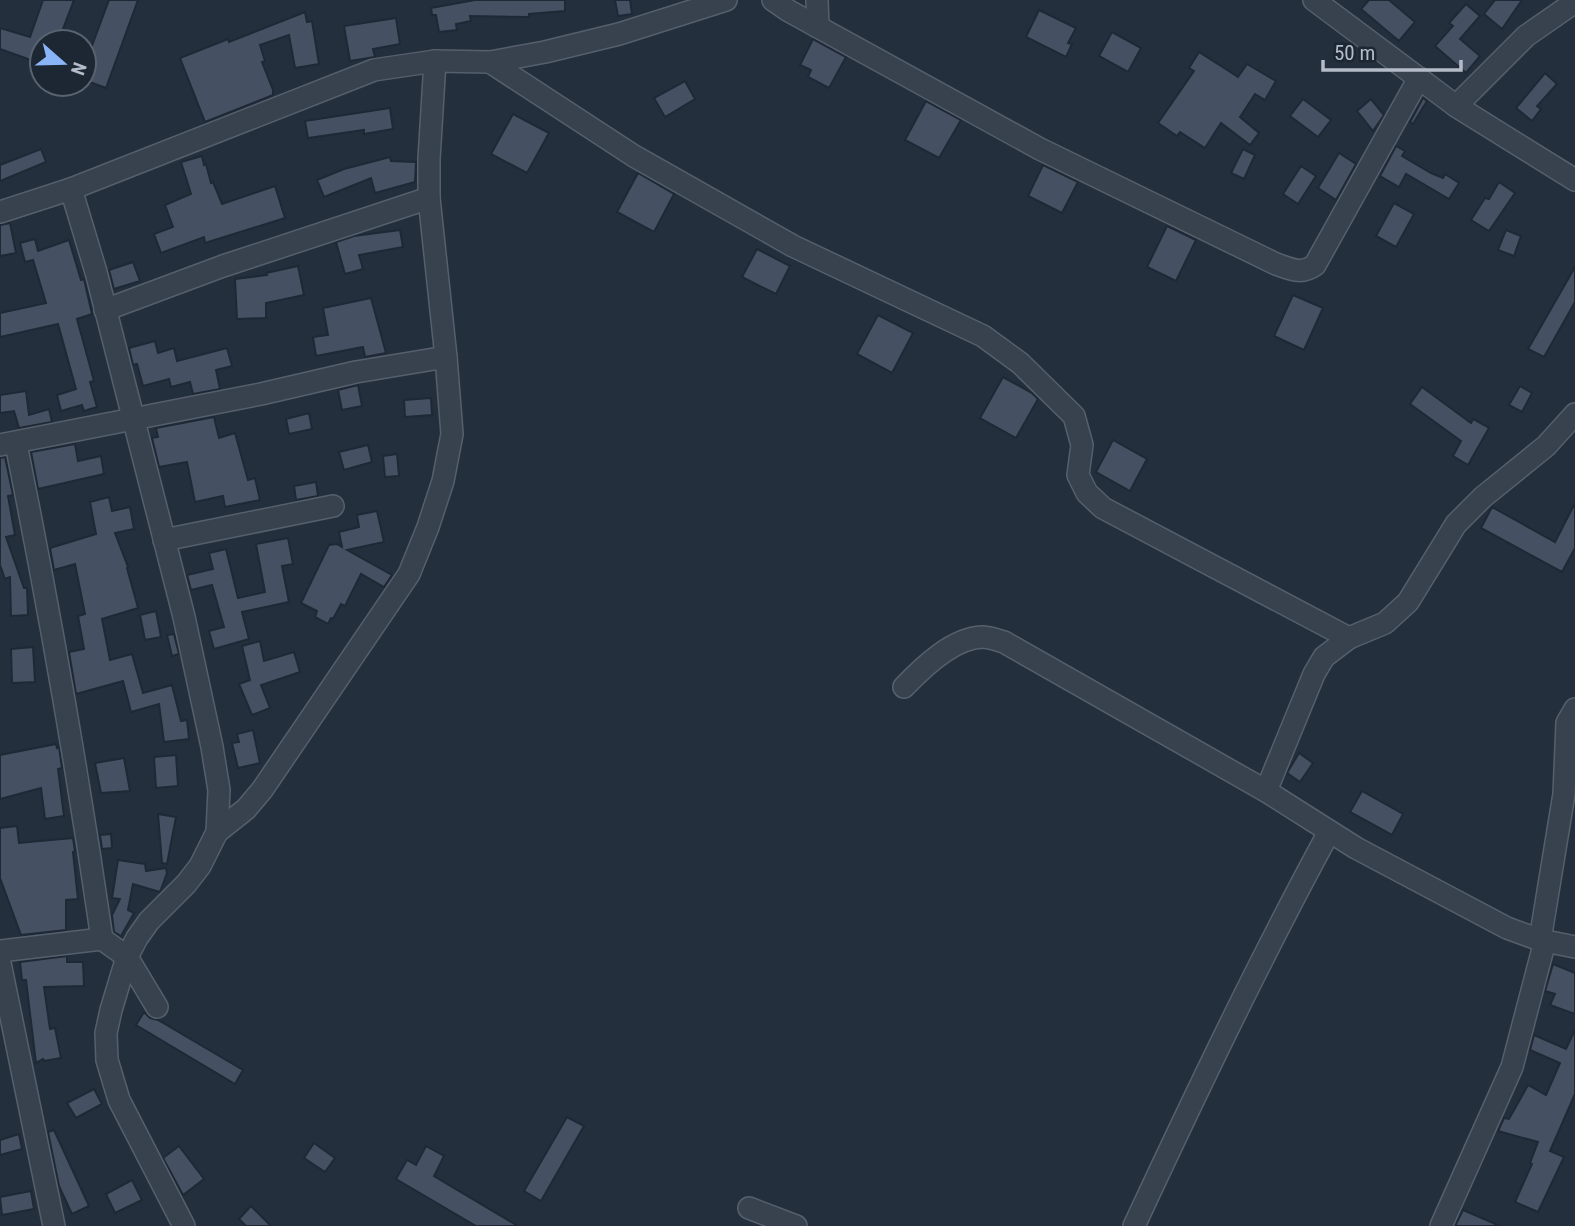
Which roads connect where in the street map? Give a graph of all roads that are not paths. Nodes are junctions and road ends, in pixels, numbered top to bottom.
1 (726, 0) edge
2 (773, 0) edge
3 (817, 0) edge
4 (1314, 0) edge
5 (1575, 2) edge
6 (818, 27) junction
7 (435, 61) junction
8 (490, 62) junction
9 (1419, 78) junction
10 (1456, 106) junction
11 (1575, 180) edge
12 (71, 189) junction
13 (429, 198) junction
14 (0, 212) edge
15 (105, 310) junction
16 (446, 357) junction
17 (1575, 414) edge
18 (135, 420) junction
19 (8, 444) edge
20 (332, 506) dead end
21 (164, 540) junction
22 (1349, 638) junction
23 (904, 687) dead end
24 (1575, 709) edge
25 (1266, 791) junction
26 (217, 832) junction
27 (1329, 832) junction
28 (102, 939) junction
29 (1543, 941) junction
30 (1575, 947) edge
31 (0, 951) edge
32 (127, 957) junction
33 (0, 963) edge
34 (156, 1007) dead end
35 (749, 1208) dead end
36 (54, 1226) edge
37 (184, 1226) edge
38 (796, 1226) edge
39 (1134, 1226) edge
40 (1441, 1226) edge

1 - 8 street
2 - 6 street
3 - 6 street
4 - 9 street
5 - 10 street
6 - 9 street
7 - 8 street
7 - 12 street
7 - 13 street
8 - 22 street
9 - 10 street
10 - 11 street
12 - 14 street
12 - 15 street
13 - 15 street
13 - 16 street
15 - 18 street
16 - 18 street
16 - 26 street
17 - 22 street
18 - 19 street
18 - 21 street
19 - 28 street
20 - 21 street
21 - 26 street
22 - 25 street
23 - 25 street
24 - 29 street
25 - 27 street
26 - 32 street
27 - 29 street
27 - 39 street
28 - 31 street
28 - 32 street
29 - 30 street
29 - 40 street
32 - 34 street
32 - 37 street
33 - 36 street
35 - 38 street

